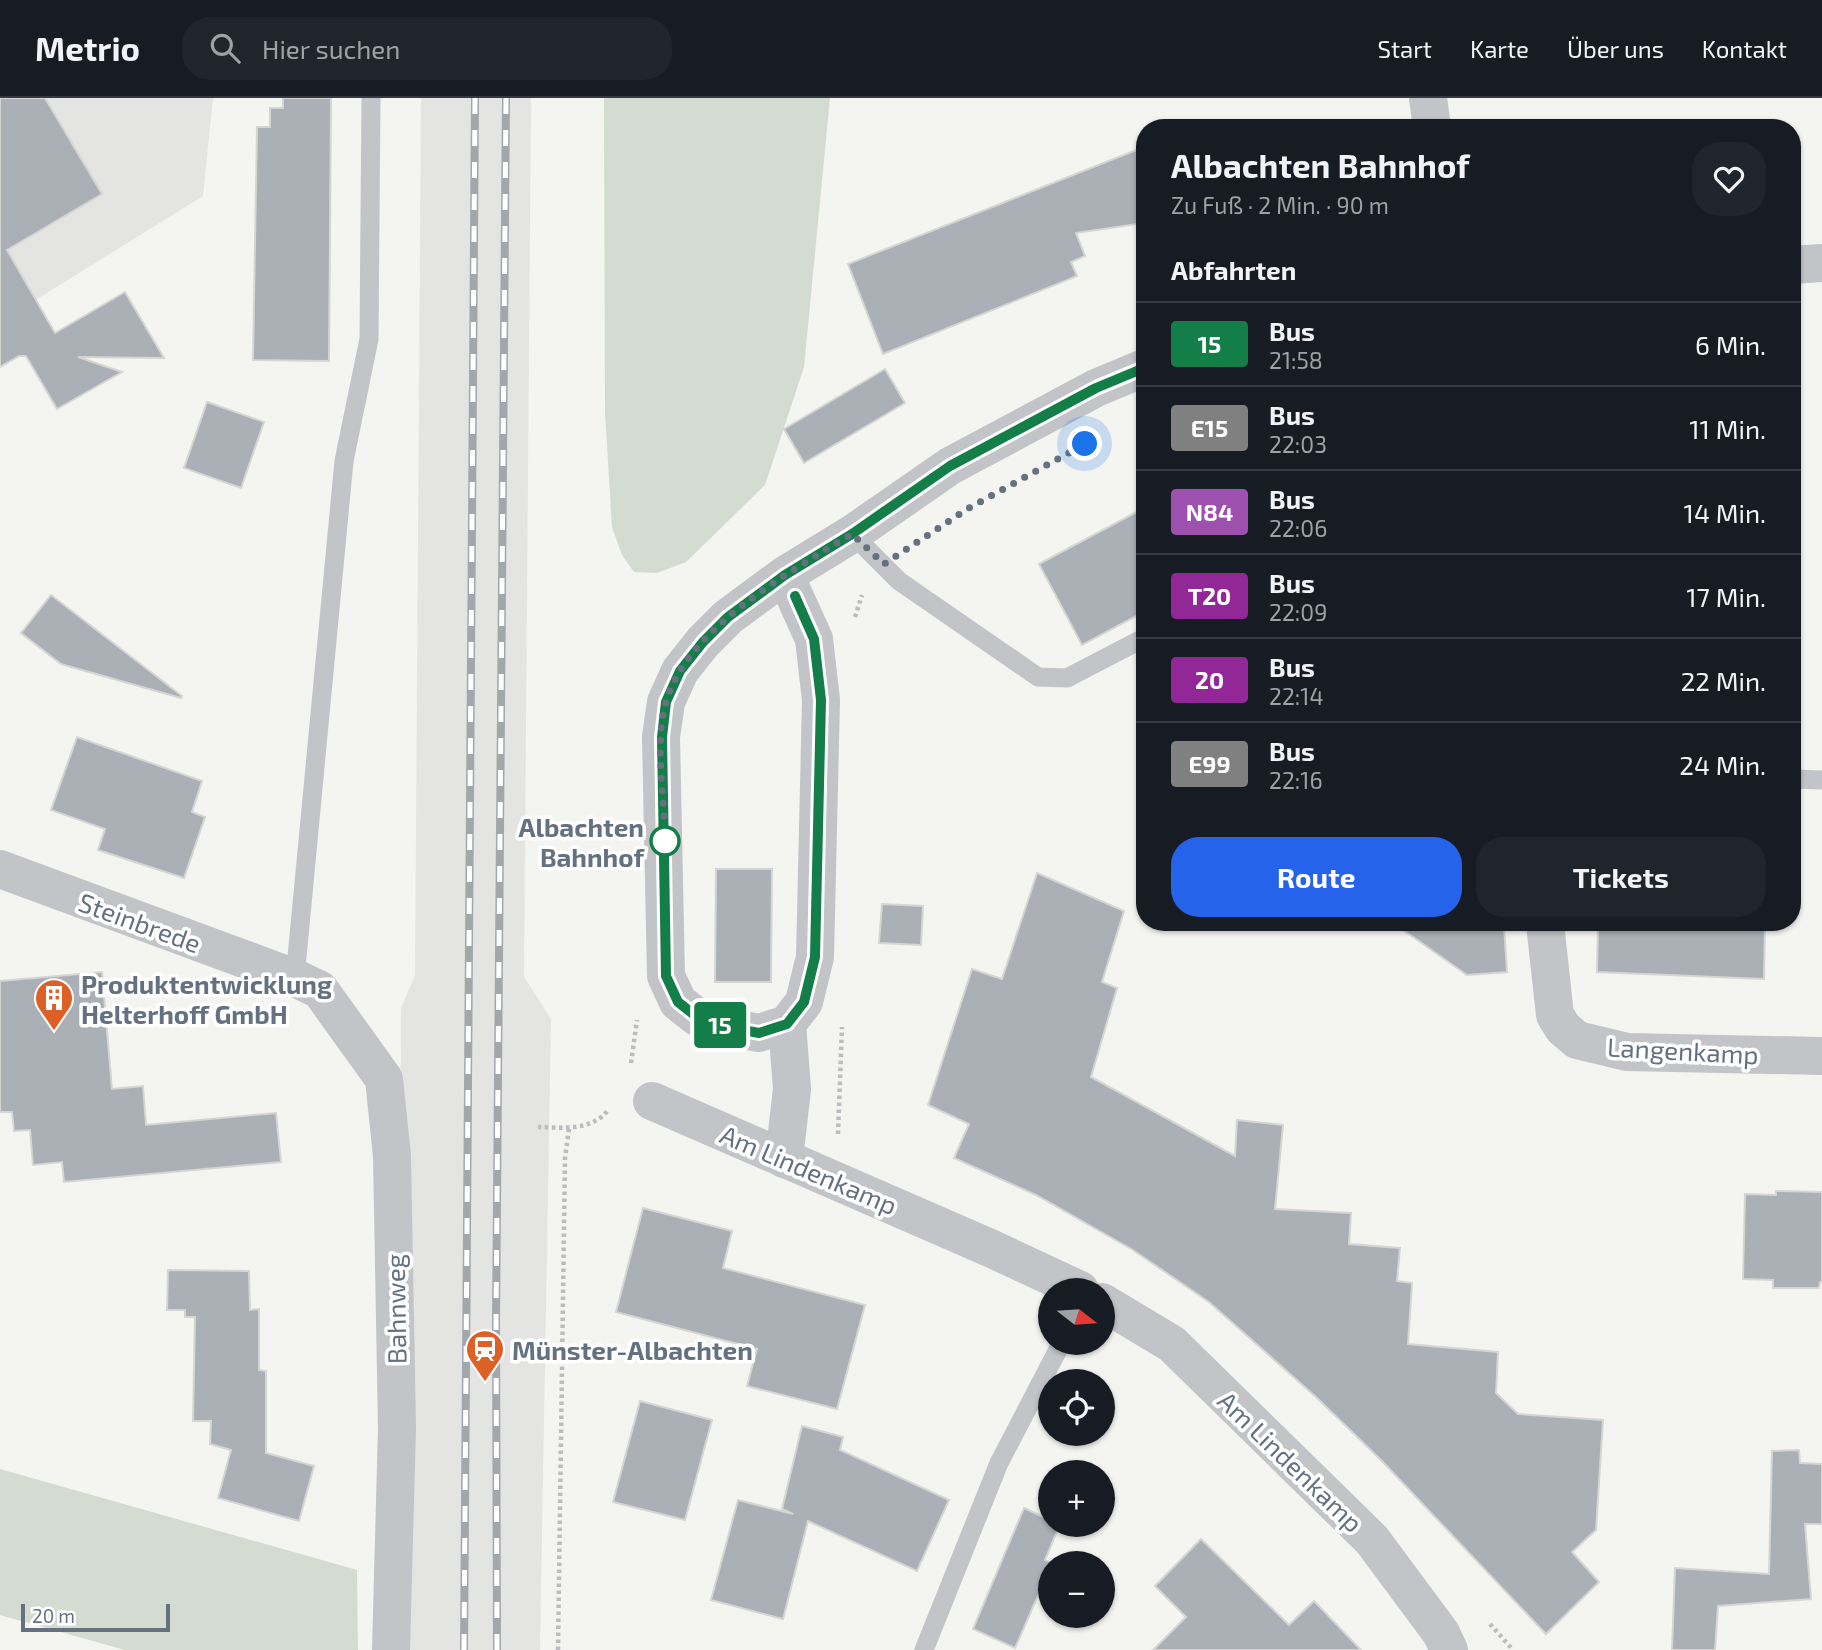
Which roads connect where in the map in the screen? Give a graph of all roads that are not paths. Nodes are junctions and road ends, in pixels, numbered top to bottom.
1 (371, 98) edge
2 (1428, 98) edge
3 (1431, 119) edge
4 (1822, 263) edge
5 (1801, 264) edge
6 (1136, 371) edge
7 (852, 534) junction
8 (785, 575) junction
9 (1136, 642) edge
10 (1801, 779) edge
11 (1822, 780) edge
12 (0, 869) edge
13 (1546, 933) dead end
14 (307, 984) junction
15 (787, 1024) junction
16 (1822, 1056) edge
17 (652, 1101) road end
18 (784, 1159) junction
19 (1054, 1278) edge
20 (1115, 1310) edge
21 (1055, 1355) edge
22 (391, 1650) edge
23 (924, 1650) edge
24 (1449, 1650) edge

1 - 14 lane
2 - 3 street
4 - 5 street
6 - 7 street
7 - 8 street
7 - 9 lane
8 - 15 street
8 - 15 street
10 - 11 lane
12 - 14 street, Steinbrede
13 - 16 street, Langenkamp
14 - 22 street, Bahnweg
15 - 18 street
17 - 18 street, Am Lindenkamp
18 - 19 street, Am Lindenkamp
20 - 24 street, Am Lindenkamp
21 - 23 lane

